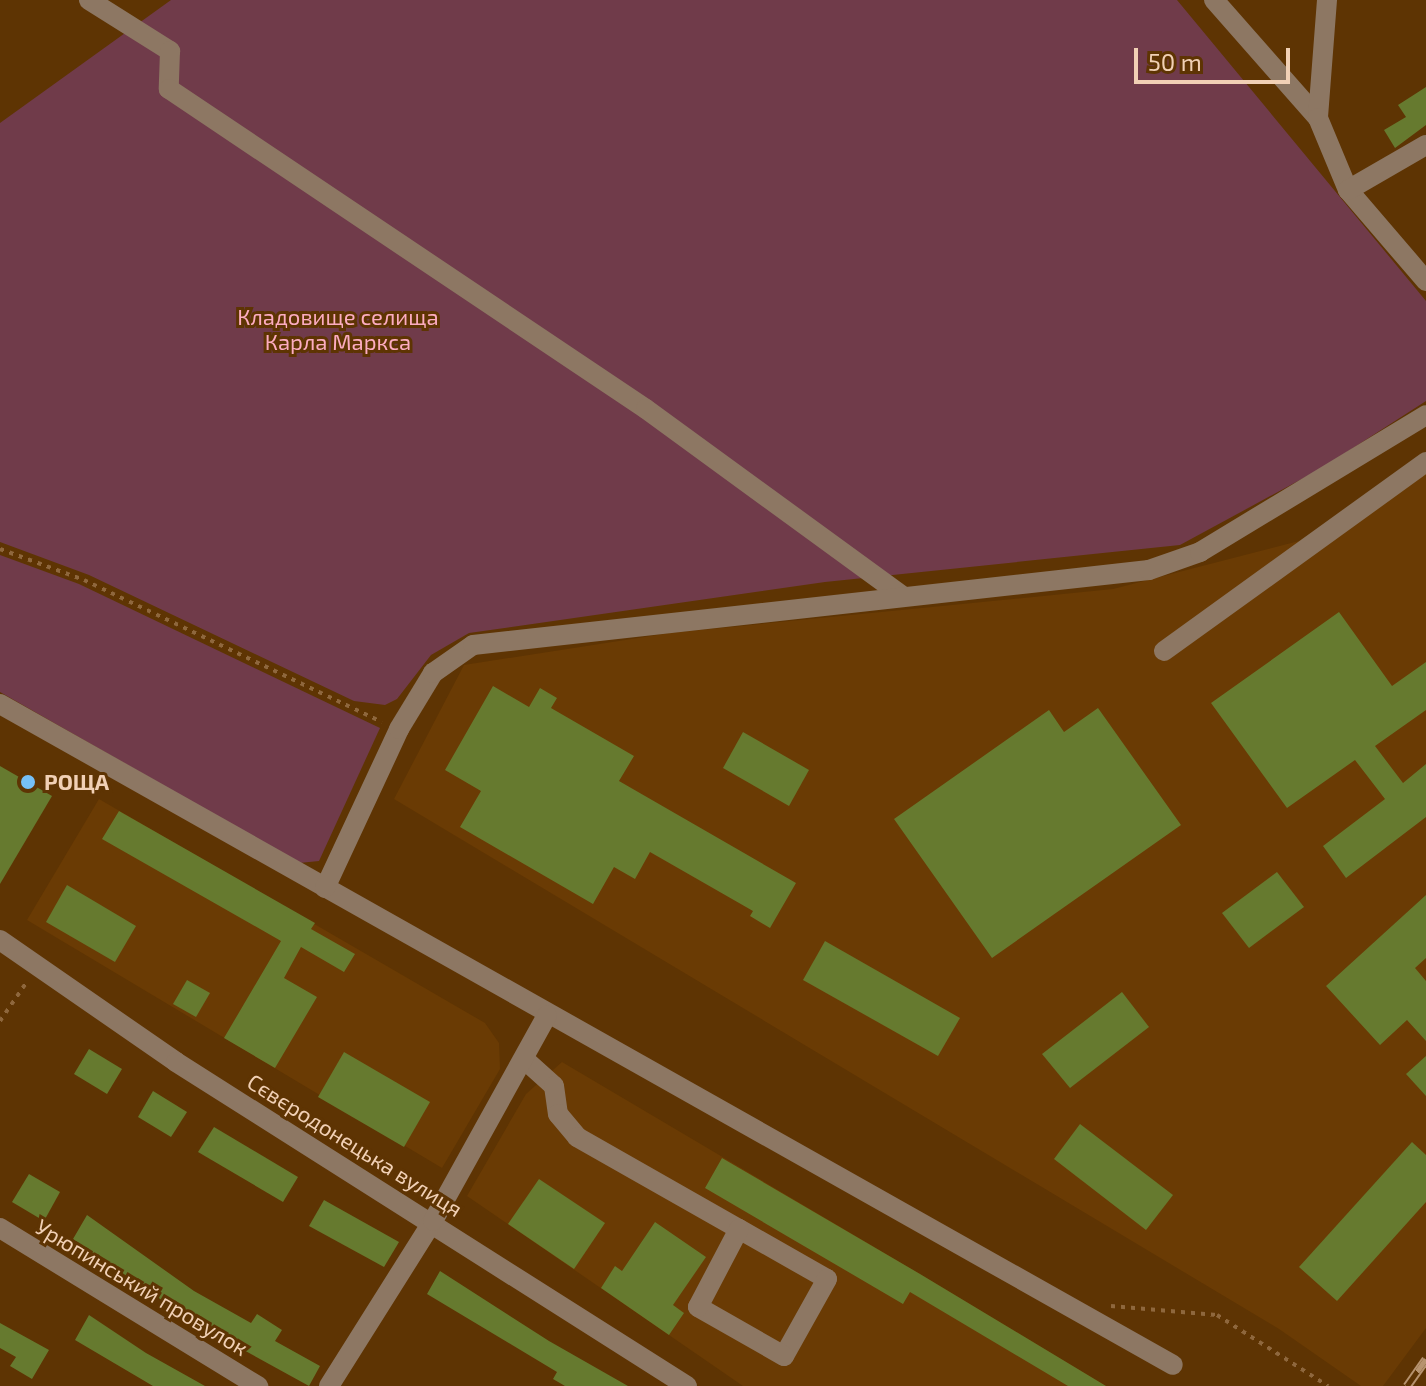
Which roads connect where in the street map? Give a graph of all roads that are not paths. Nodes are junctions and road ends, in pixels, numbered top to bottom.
1 (89, 0) edge
2 (1214, 0) edge
3 (1327, 0) edge
4 (1318, 118) junction
5 (1426, 145) edge
6 (1348, 190) junction
7 (1426, 281) edge
8 (1426, 415) edge
9 (1426, 462) edge
10 (901, 595) junction
11 (1164, 651) dead end
12 (0, 704) edge
13 (325, 888) junction
14 (0, 940) edge
15 (547, 1015) junction
16 (524, 1059) junction
17 (433, 1221) junction
18 (0, 1228) edge
19 (739, 1229) junction
20 (1173, 1365) dead end
21 (258, 1386) edge
22 (329, 1386) edge
23 (687, 1386) edge

1 - 10 street
2 - 4 street
3 - 4 street
4 - 6 street
5 - 6 street
6 - 7 street
8 - 10 street
9 - 11 street
10 - 13 street
12 - 13 street
13 - 15 street
14 - 17 street, Сєвєродонецька вулиця
15 - 16 street
15 - 20 street
16 - 17 street
16 - 19 street
17 - 22 street
17 - 23 street, Сєвєродонецька вулиця
18 - 21 street, Урюпинський провулок
19 - 19 street

